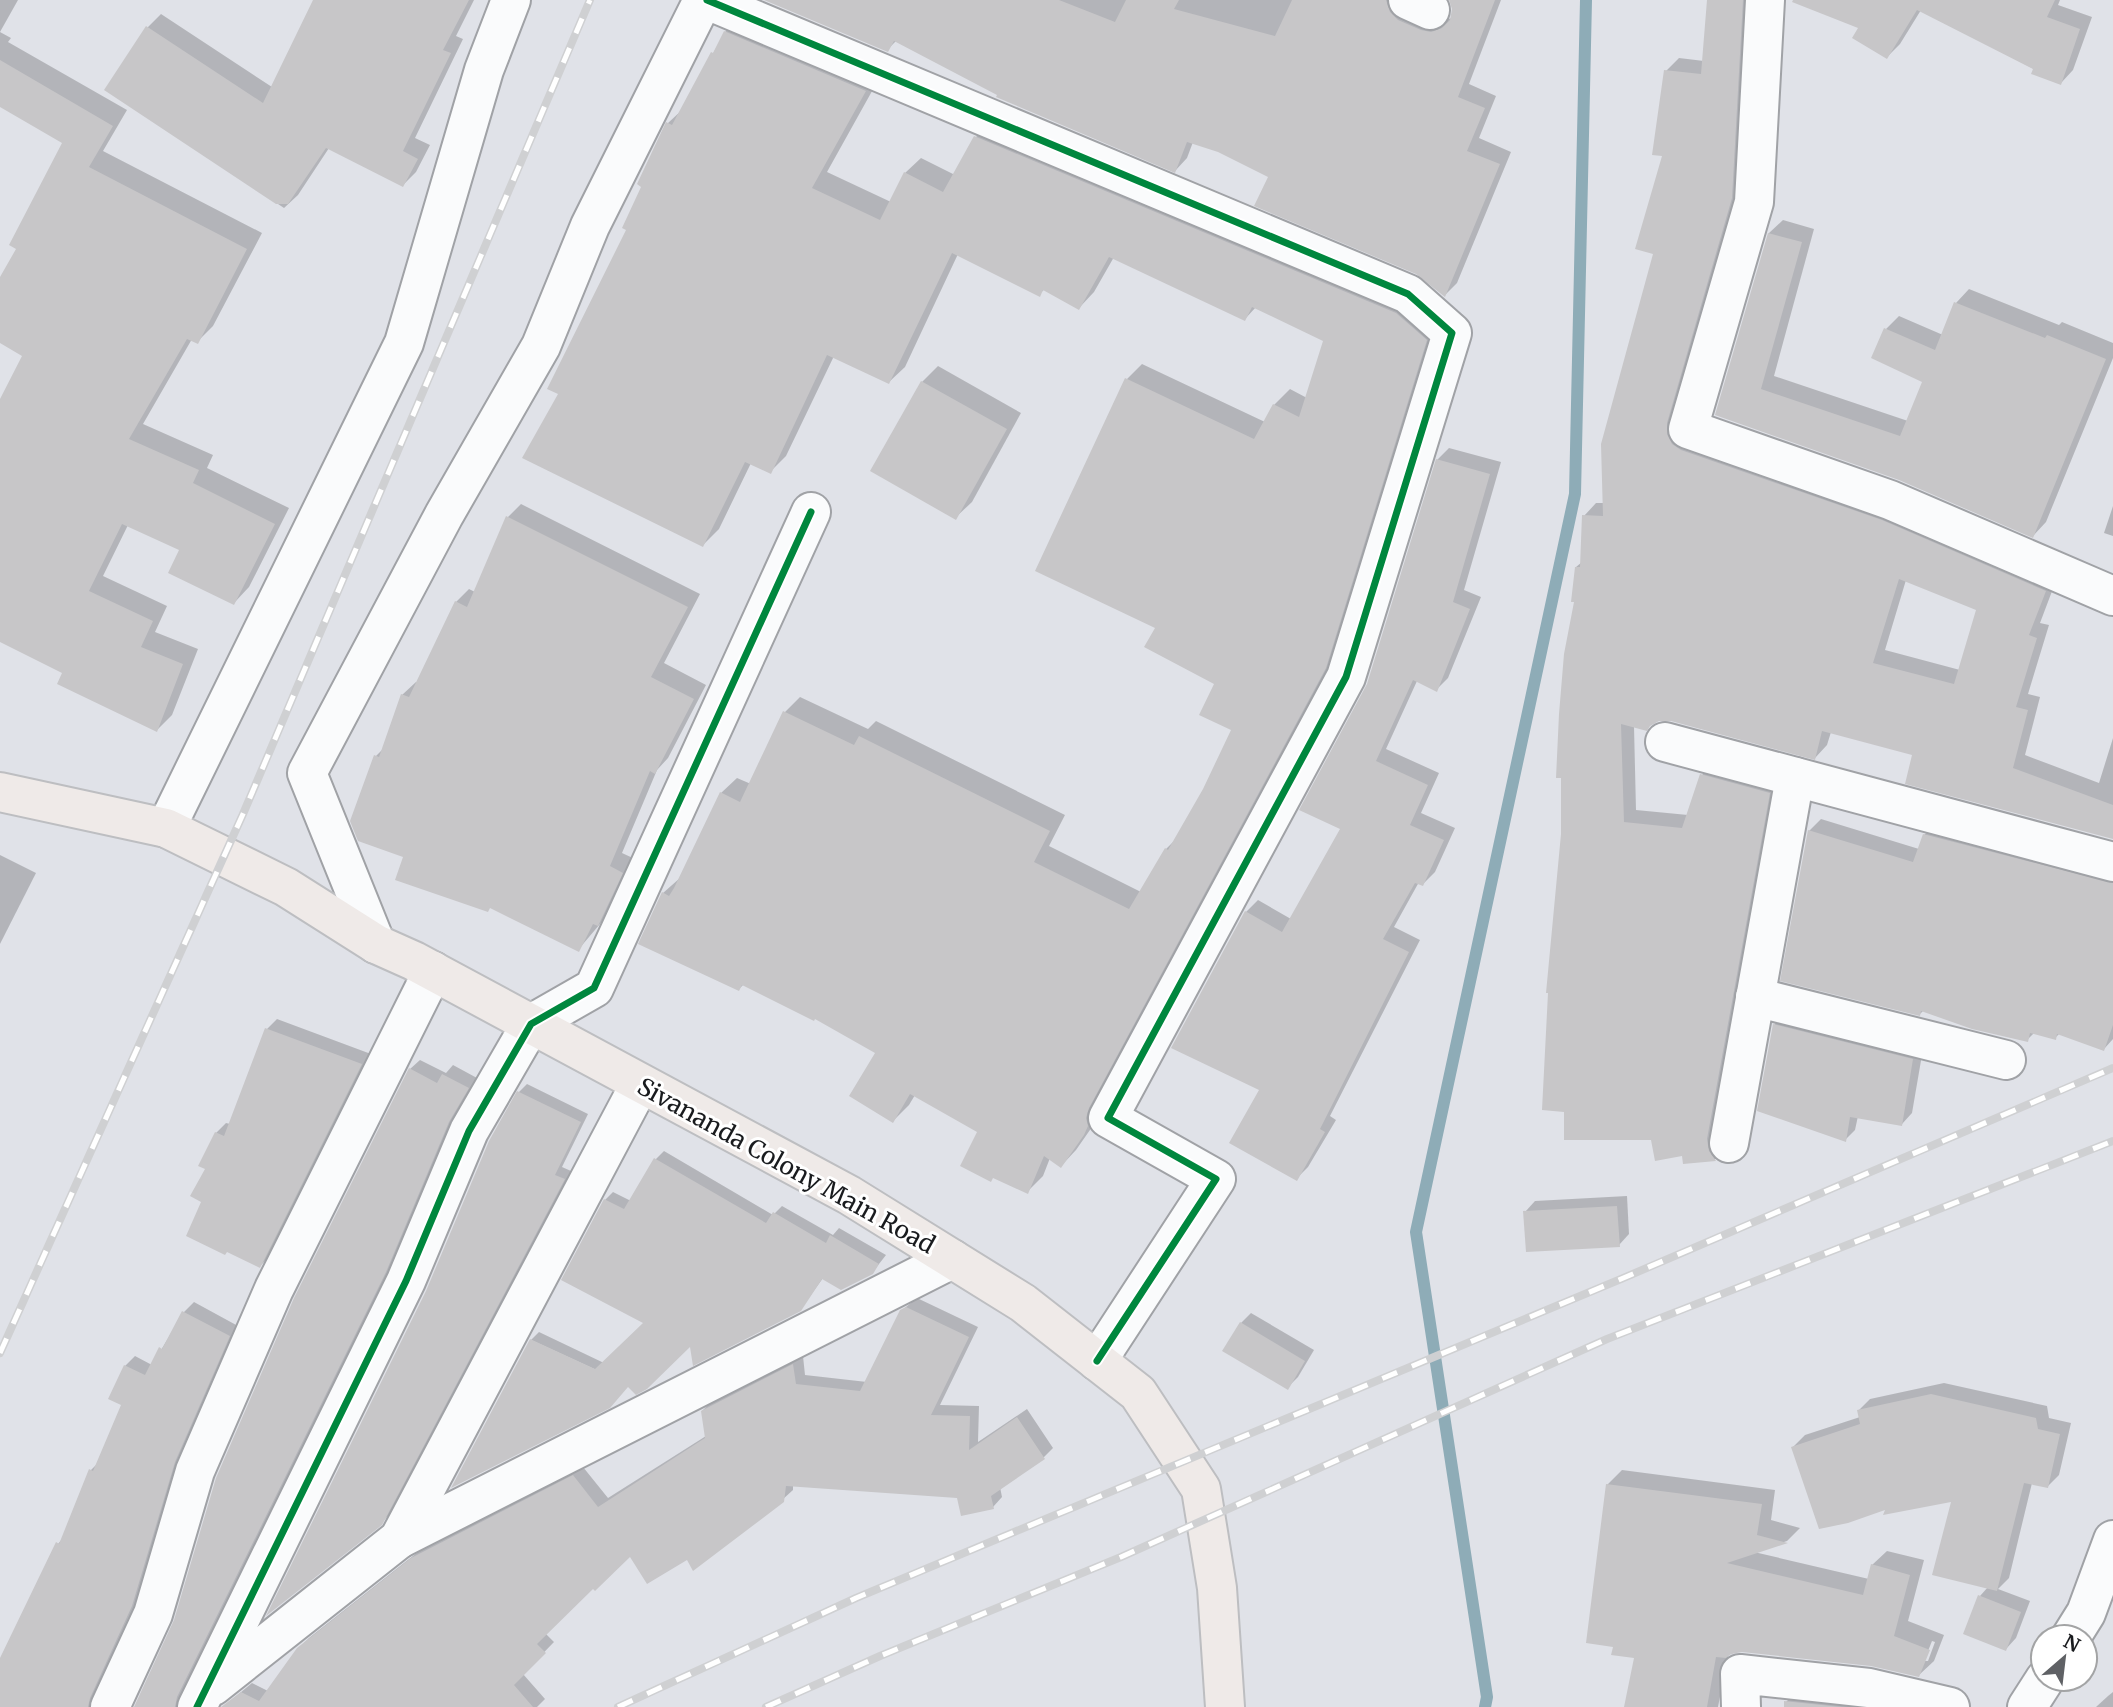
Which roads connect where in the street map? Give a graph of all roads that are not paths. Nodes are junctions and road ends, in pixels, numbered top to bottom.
1 (511, 0) edge
2 (705, 0) edge
3 (1765, 0) edge
4 (811, 512) dead end
5 (2113, 596) edge
6 (1664, 742) dead end
7 (1795, 777) junction
8 (0, 792) edge
9 (166, 828) junction
10 (2113, 862) edge
11 (376, 944) junction
12 (433, 971) junction
13 (1755, 997) junction
14 (531, 1024) junction
15 (2006, 1060) dead end
16 (640, 1084) junction
17 (1728, 1143) dead end
18 (952, 1259) junction
19 (1097, 1361) junction
20 (399, 1539) junction
21 (2113, 1540) edge
22 (2091, 1623) edge
23 (202, 1699) edge
24 (110, 1707) edge
25 (1225, 1707) edge
26 (1741, 1707) edge
27 (1950, 1707) edge

1 - 9 street
2 - 11 street
2 - 19 street
3 - 5 street
4 - 14 street
6 - 7 street
7 - 10 street
7 - 13 street
8 - 9 main road
9 - 11 main road, Sivananda Colony Main Road
11 - 12 main road, Sivananda Colony Main Road
12 - 14 main road, Sivananda Colony Main Road
12 - 24 street
13 - 15 street
13 - 17 street
14 - 16 main road, Sivananda Colony Main Road
14 - 23 street
16 - 18 main road, Sivananda Colony Main Road
16 - 20 street
18 - 19 main road, Sivananda Colony Main Road
18 - 20 street
19 - 25 main road, Sivananda Colony Main Road
20 - 23 street
21 - 22 street
26 - 27 street

